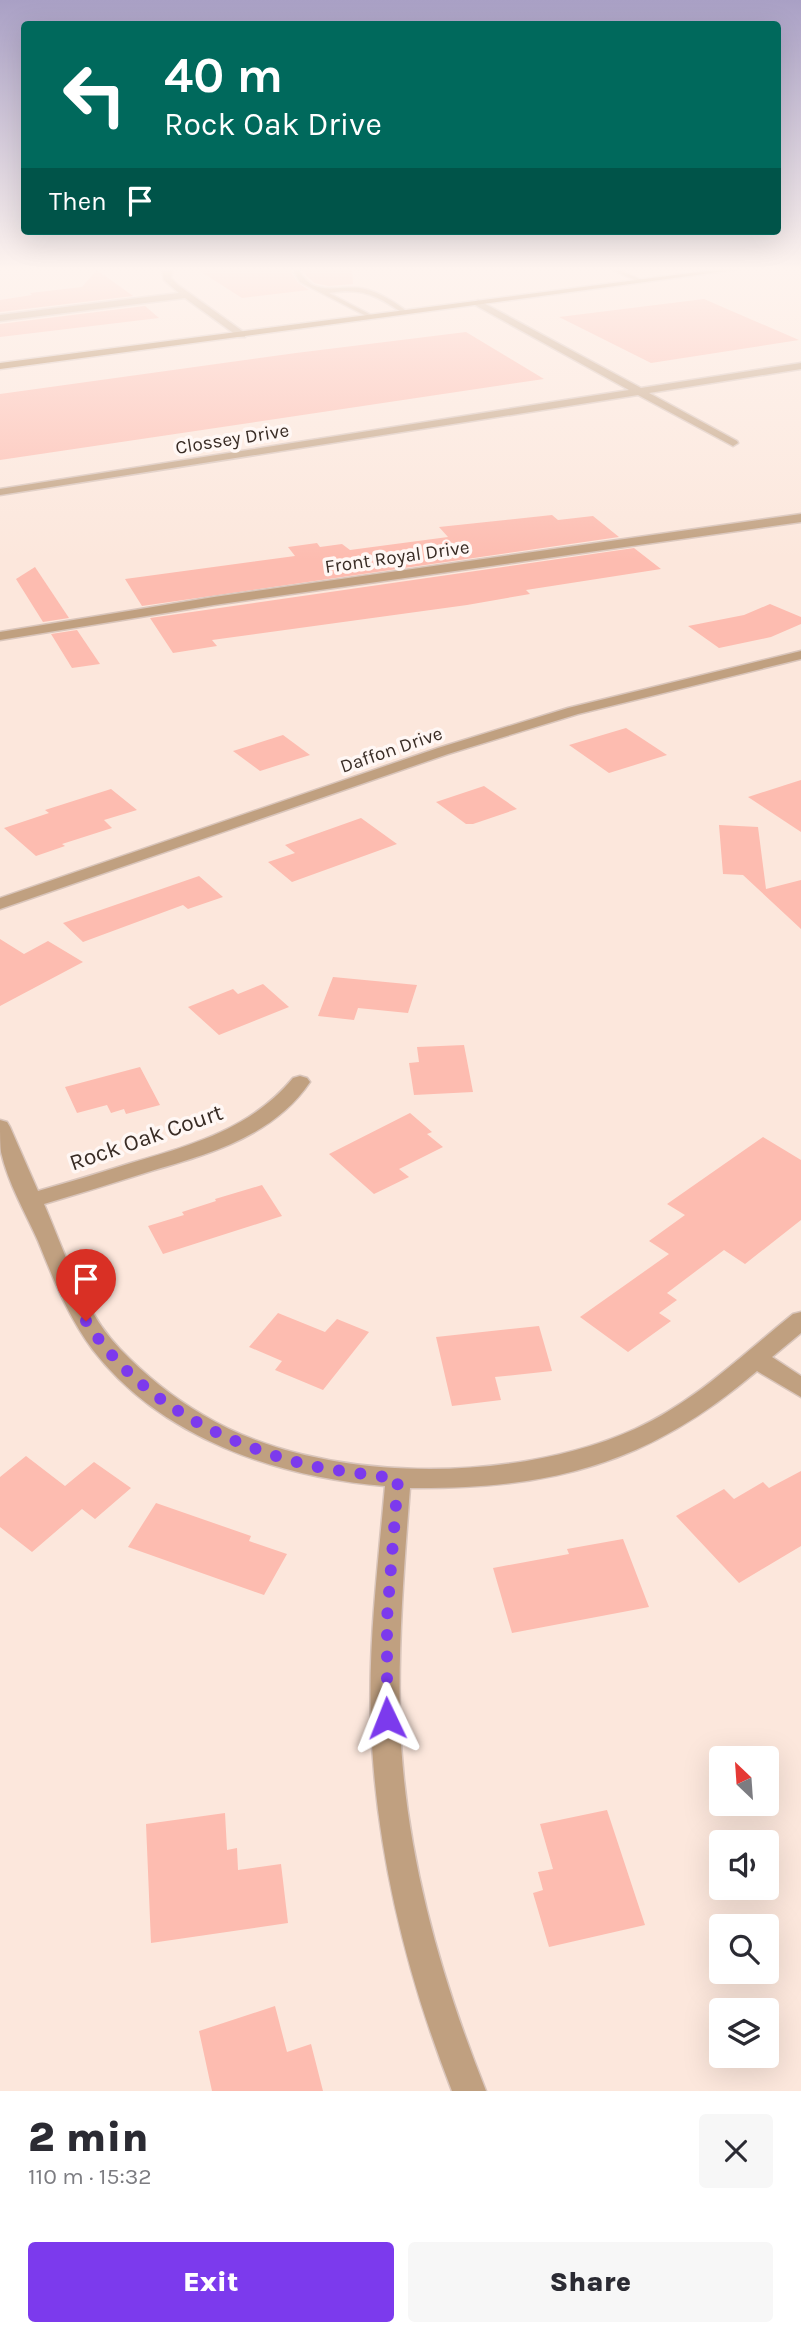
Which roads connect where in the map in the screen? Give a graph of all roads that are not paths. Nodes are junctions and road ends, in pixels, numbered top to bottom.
1 (592, 366) edge
2 (801, 366) edge
3 (639, 391) junction
4 (733, 443) dead end
5 (0, 492) edge
6 (801, 518) edge
7 (0, 636) edge
8 (801, 655) edge
9 (0, 904) edge
10 (300, 1082) dead end
11 (0, 1127) edge
12 (31, 1201) junction
13 (801, 1320) edge
14 (755, 1358) junction
15 (801, 1388) edge
16 (398, 1479) junction
17 (469, 2091) edge

1 - 3 street
2 - 3 street, Clossey Drive
3 - 4 street
3 - 5 street, Clossey Drive
6 - 7 street, Front Royal Drive
8 - 9 street, Daffon Drive
10 - 12 street, Rock Oak Court
11 - 12 street
12 - 16 street
13 - 14 street
14 - 15 street
14 - 16 street
16 - 17 street

